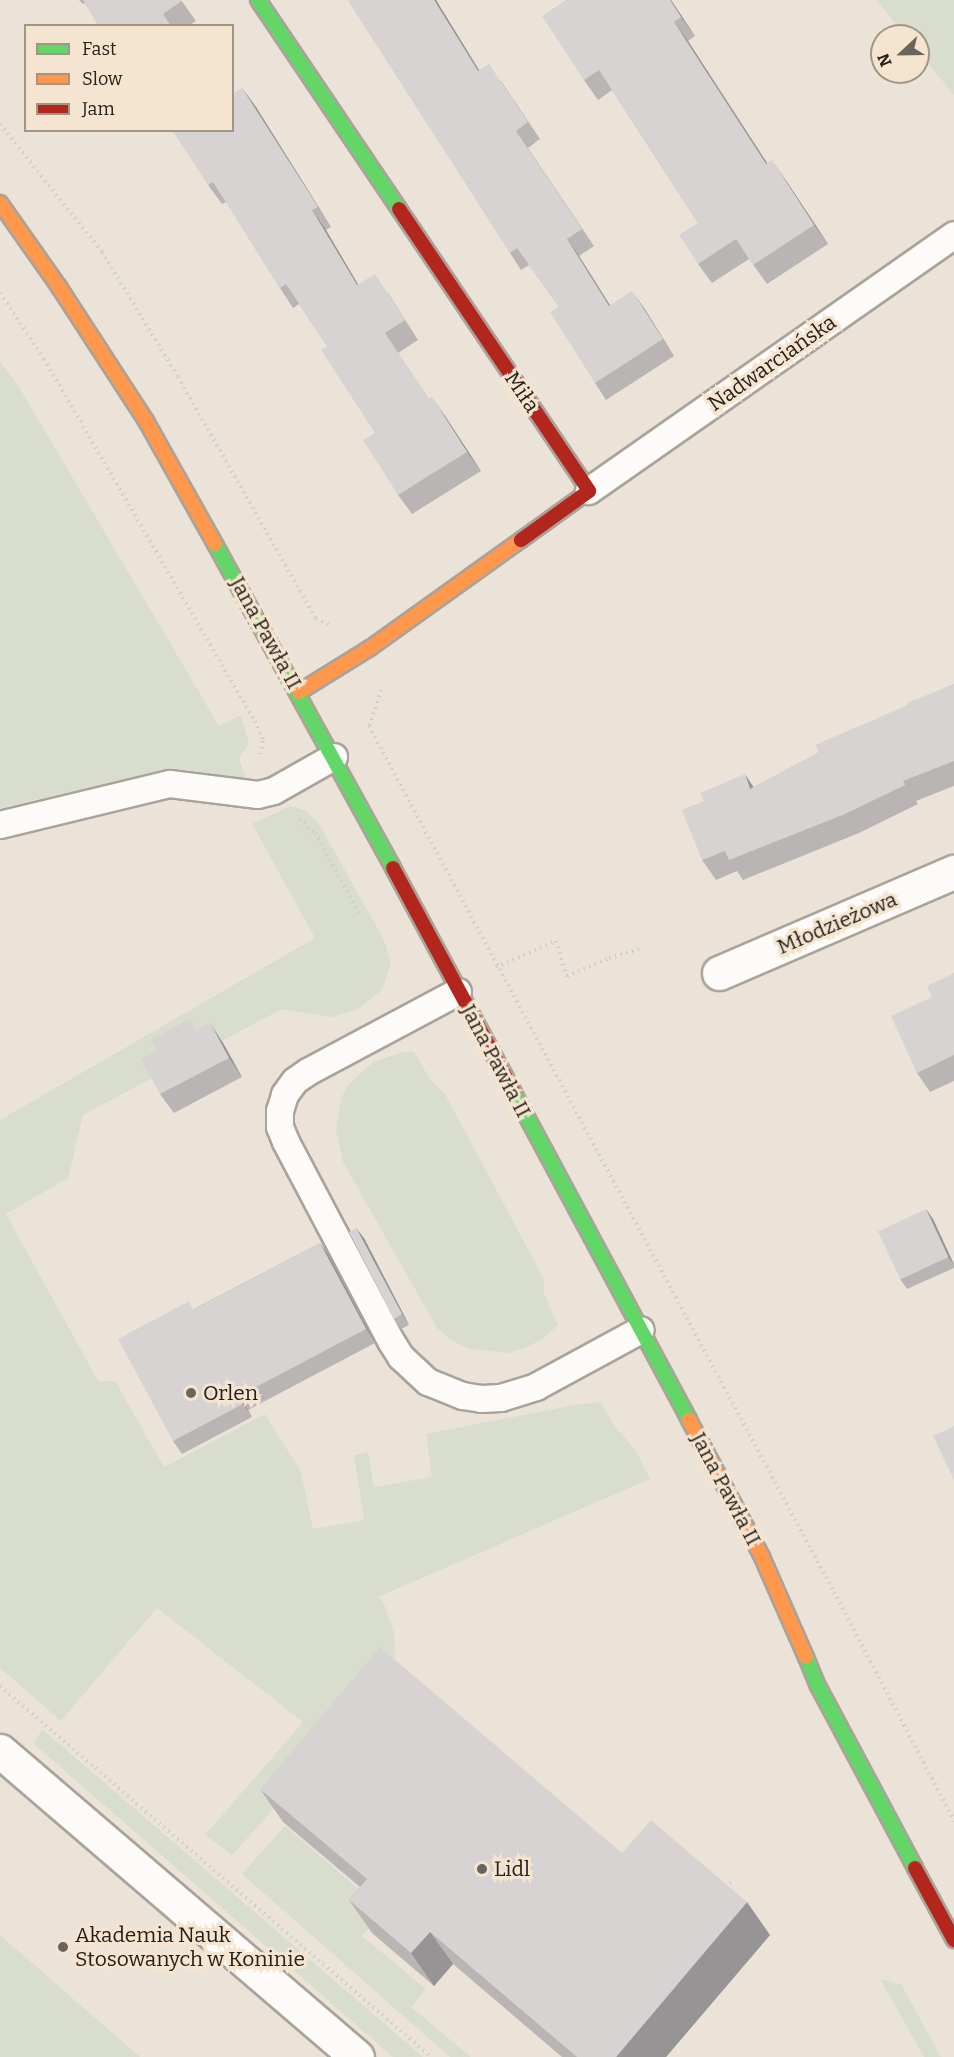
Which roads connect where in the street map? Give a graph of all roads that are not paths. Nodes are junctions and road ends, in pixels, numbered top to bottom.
1 (258, 0) edge
2 (0, 203) edge
3 (954, 235) edge
4 (589, 491) junction
5 (299, 692) junction
6 (334, 756) junction
7 (0, 825) edge
8 (954, 872) edge
9 (719, 973) dead end
10 (458, 992) junction
11 (641, 1330) junction
12 (0, 1751) edge
13 (954, 1940) edge
14 (357, 2057) edge

1 - 4 main road, Miła
2 - 5 main road, Jana Pawła II
3 - 4 lane, Nadwarciańska
4 - 5 main road
5 - 6 main road, Jana Pawła II
6 - 7 lane
6 - 10 main road, Jana Pawła II
8 - 9 street, Młodzieżowa
10 - 11 main road, Jana Pawła II
10 - 11 lane
11 - 13 main road, Jana Pawła II
12 - 14 street

